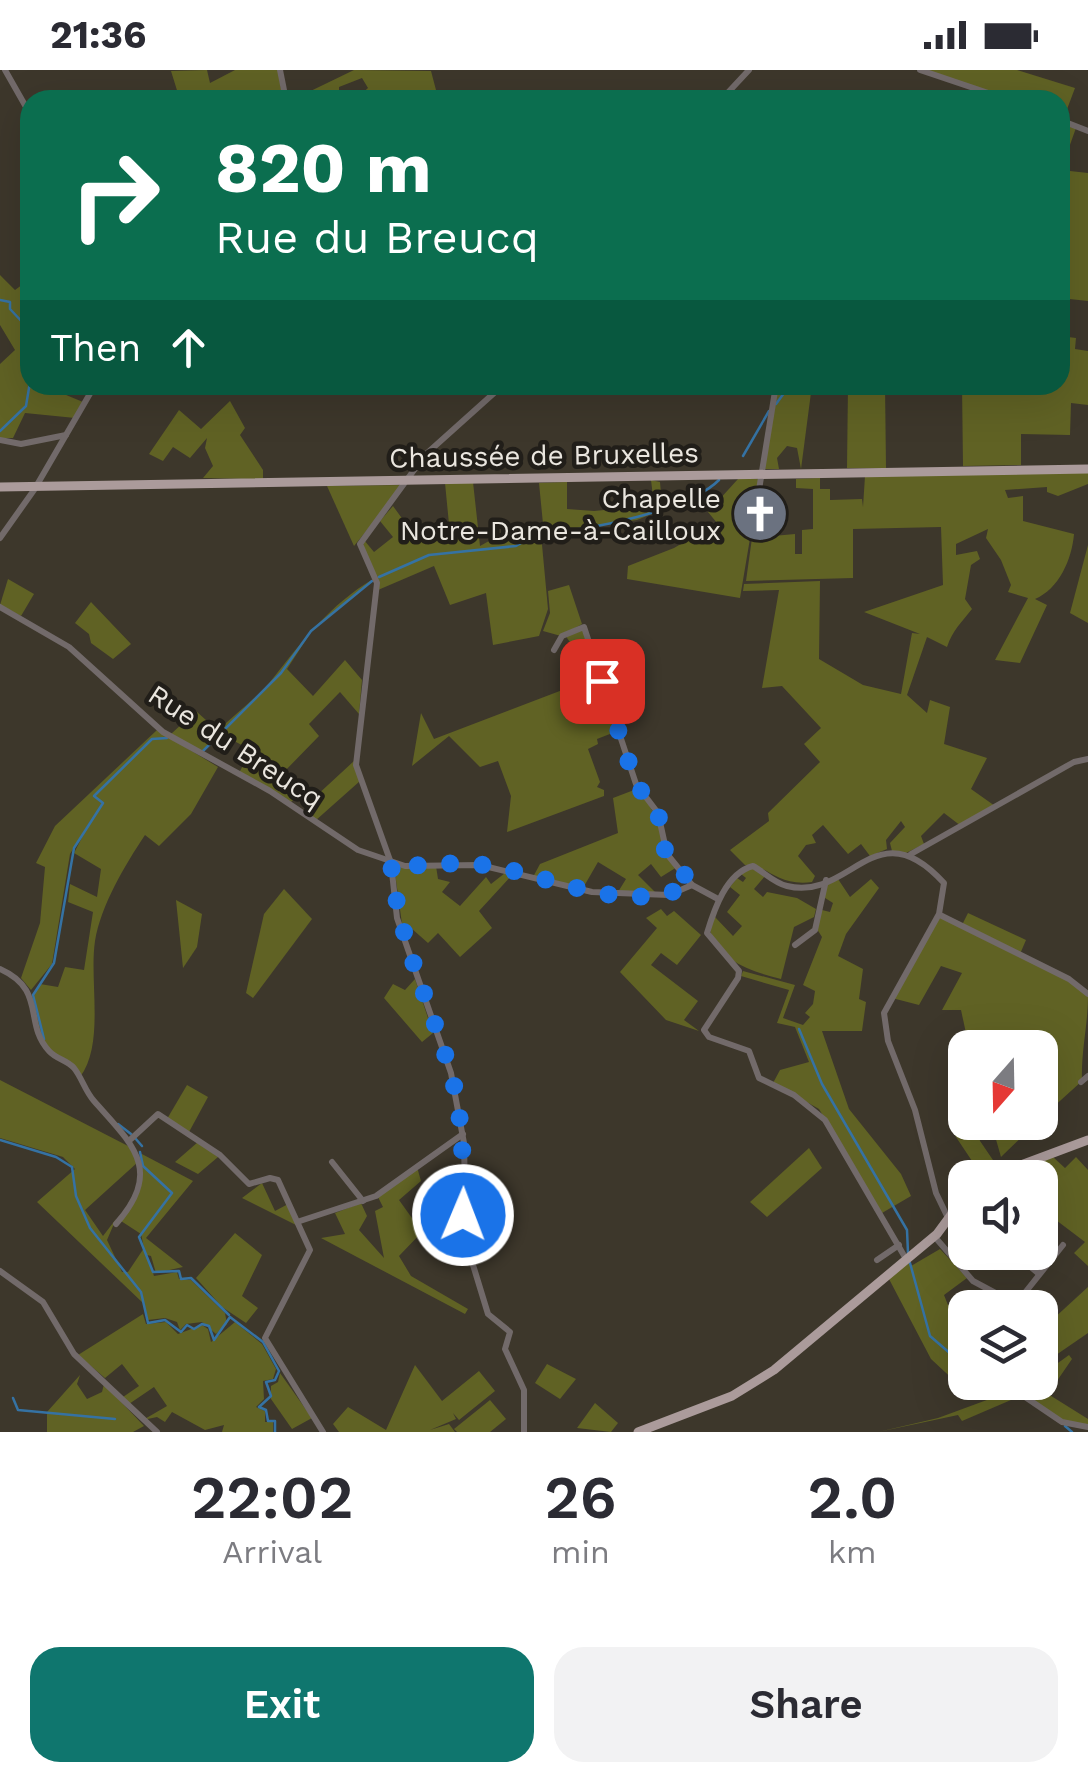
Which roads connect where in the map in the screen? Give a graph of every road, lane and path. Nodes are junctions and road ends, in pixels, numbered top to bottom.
1 (6, 70) edge
2 (749, 70) edge
3 (920, 70) edge
4 (730, 90) edge
5 (979, 90) edge
6 (20, 96) edge
7 (89, 395) edge
8 (492, 395) edge
9 (774, 395) edge
10 (66, 435) junction
11 (0, 440) edge
12 (1088, 469) edge
13 (762, 474) junction
14 (410, 480) junction
15 (36, 486) junction
16 (0, 487) edge
17 (752, 533) dead end
18 (0, 538) edge
19 (0, 607) edge
20 (554, 650) dead end
21 (1088, 760) edge
22 (912, 854) junction
23 (391, 863) junction
24 (826, 880) junction
25 (692, 884) junction
26 (718, 900) junction
27 (939, 914) junction
28 (795, 945) dead end
29 (0, 969) edge
30 (1088, 994) edge
31 (463, 1134) junction
32 (131, 1138) junction
33 (1088, 1140) edge
34 (1034, 1160) edge
35 (332, 1162) dead end
36 (362, 1200) junction
37 (948, 1218) joint
38 (300, 1220) junction
39 (116, 1224) dead end
40 (937, 1240) junction
41 (898, 1245) junction
42 (1063, 1245) dead end
43 (906, 1259) junction
44 (876, 1260) dead end
45 (1034, 1270) edge
46 (0, 1271) edge
47 (1039, 1274) junction
48 (988, 1290) edge
49 (1028, 1290) edge
50 (1030, 1400) edge
51 (1088, 1427) edge
52 (157, 1432) edge
53 (323, 1432) edge
54 (524, 1432) edge
55 (638, 1432) edge

1 - 6 street
2 - 4 street
3 - 5 street
7 - 10 street
8 - 14 street
9 - 13 street
10 - 11 street
10 - 15 street
12 - 13 main road, Chaussée de Bruxelles
13 - 14 main road, Chaussée de Bruxelles
13 - 17 street
14 - 15 main road, Chaussée de Bruxelles
14 - 23 street
15 - 16 main road, Chaussée de Bruxelles
15 - 18 street
19 - 23 street, Rue du Breucq
20 - 25 street
21 - 22 street
22 - 24 street
22 - 27 street
23 - 25 street, Rue du Breucq
23 - 31 street
24 - 26 street
24 - 28 street
25 - 26 street
26 - 41 street
27 - 30 street
27 - 37 street
29 - 32 street
31 - 36 street
31 - 54 street
32 - 38 street
32 - 39 street
33 - 34 main road
35 - 36 street
36 - 38 street
37 - 40 main road
38 - 53 street
40 - 43 main road
40 - 48 street
41 - 43 street
41 - 44 street
42 - 47 street
43 - 55 main road
45 - 47 street
46 - 52 street
47 - 49 street
50 - 51 street

